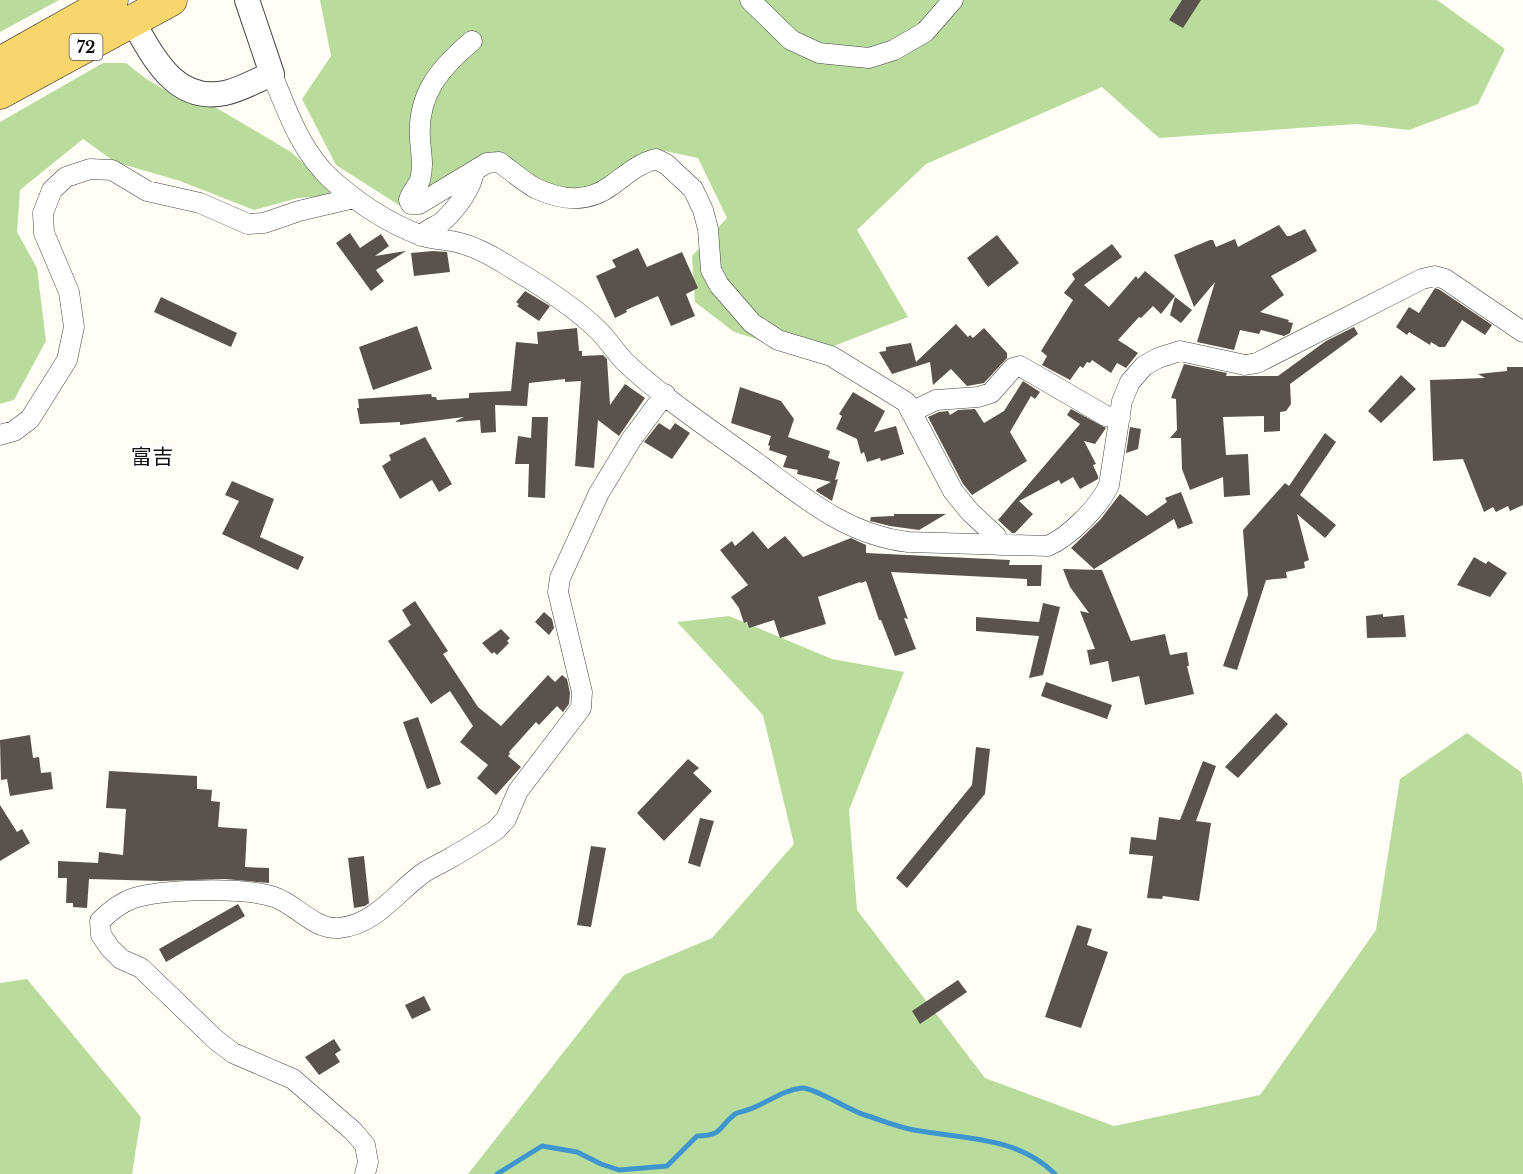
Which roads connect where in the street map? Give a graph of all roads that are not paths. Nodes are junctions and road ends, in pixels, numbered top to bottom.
1 (171, 0) edge
2 (247, 0) edge
3 (750, 0) edge
4 (953, 0) edge
5 (123, 11) edge
6 (472, 41) dead end
7 (0, 63) edge
8 (272, 74) junction
9 (0, 93) edge
10 (474, 171) junction
11 (354, 198) junction
12 (421, 236) junction
13 (1523, 332) edge
14 (665, 394) junction
15 (911, 412) junction
16 (1120, 418) junction
17 (0, 435) edge
18 (999, 545) junction
19 (365, 1174) edge

1 - 5 main road, 72
2 - 8 street
3 - 4 street
5 - 7 main road, 72
5 - 8 street
5 - 9 main road, 72
6 - 10 street
8 - 11 street
10 - 12 street
10 - 15 street
11 - 12 street
11 - 17 street
12 - 14 street
13 - 16 street
14 - 18 street
14 - 19 street
15 - 16 street
15 - 18 street
16 - 18 street

